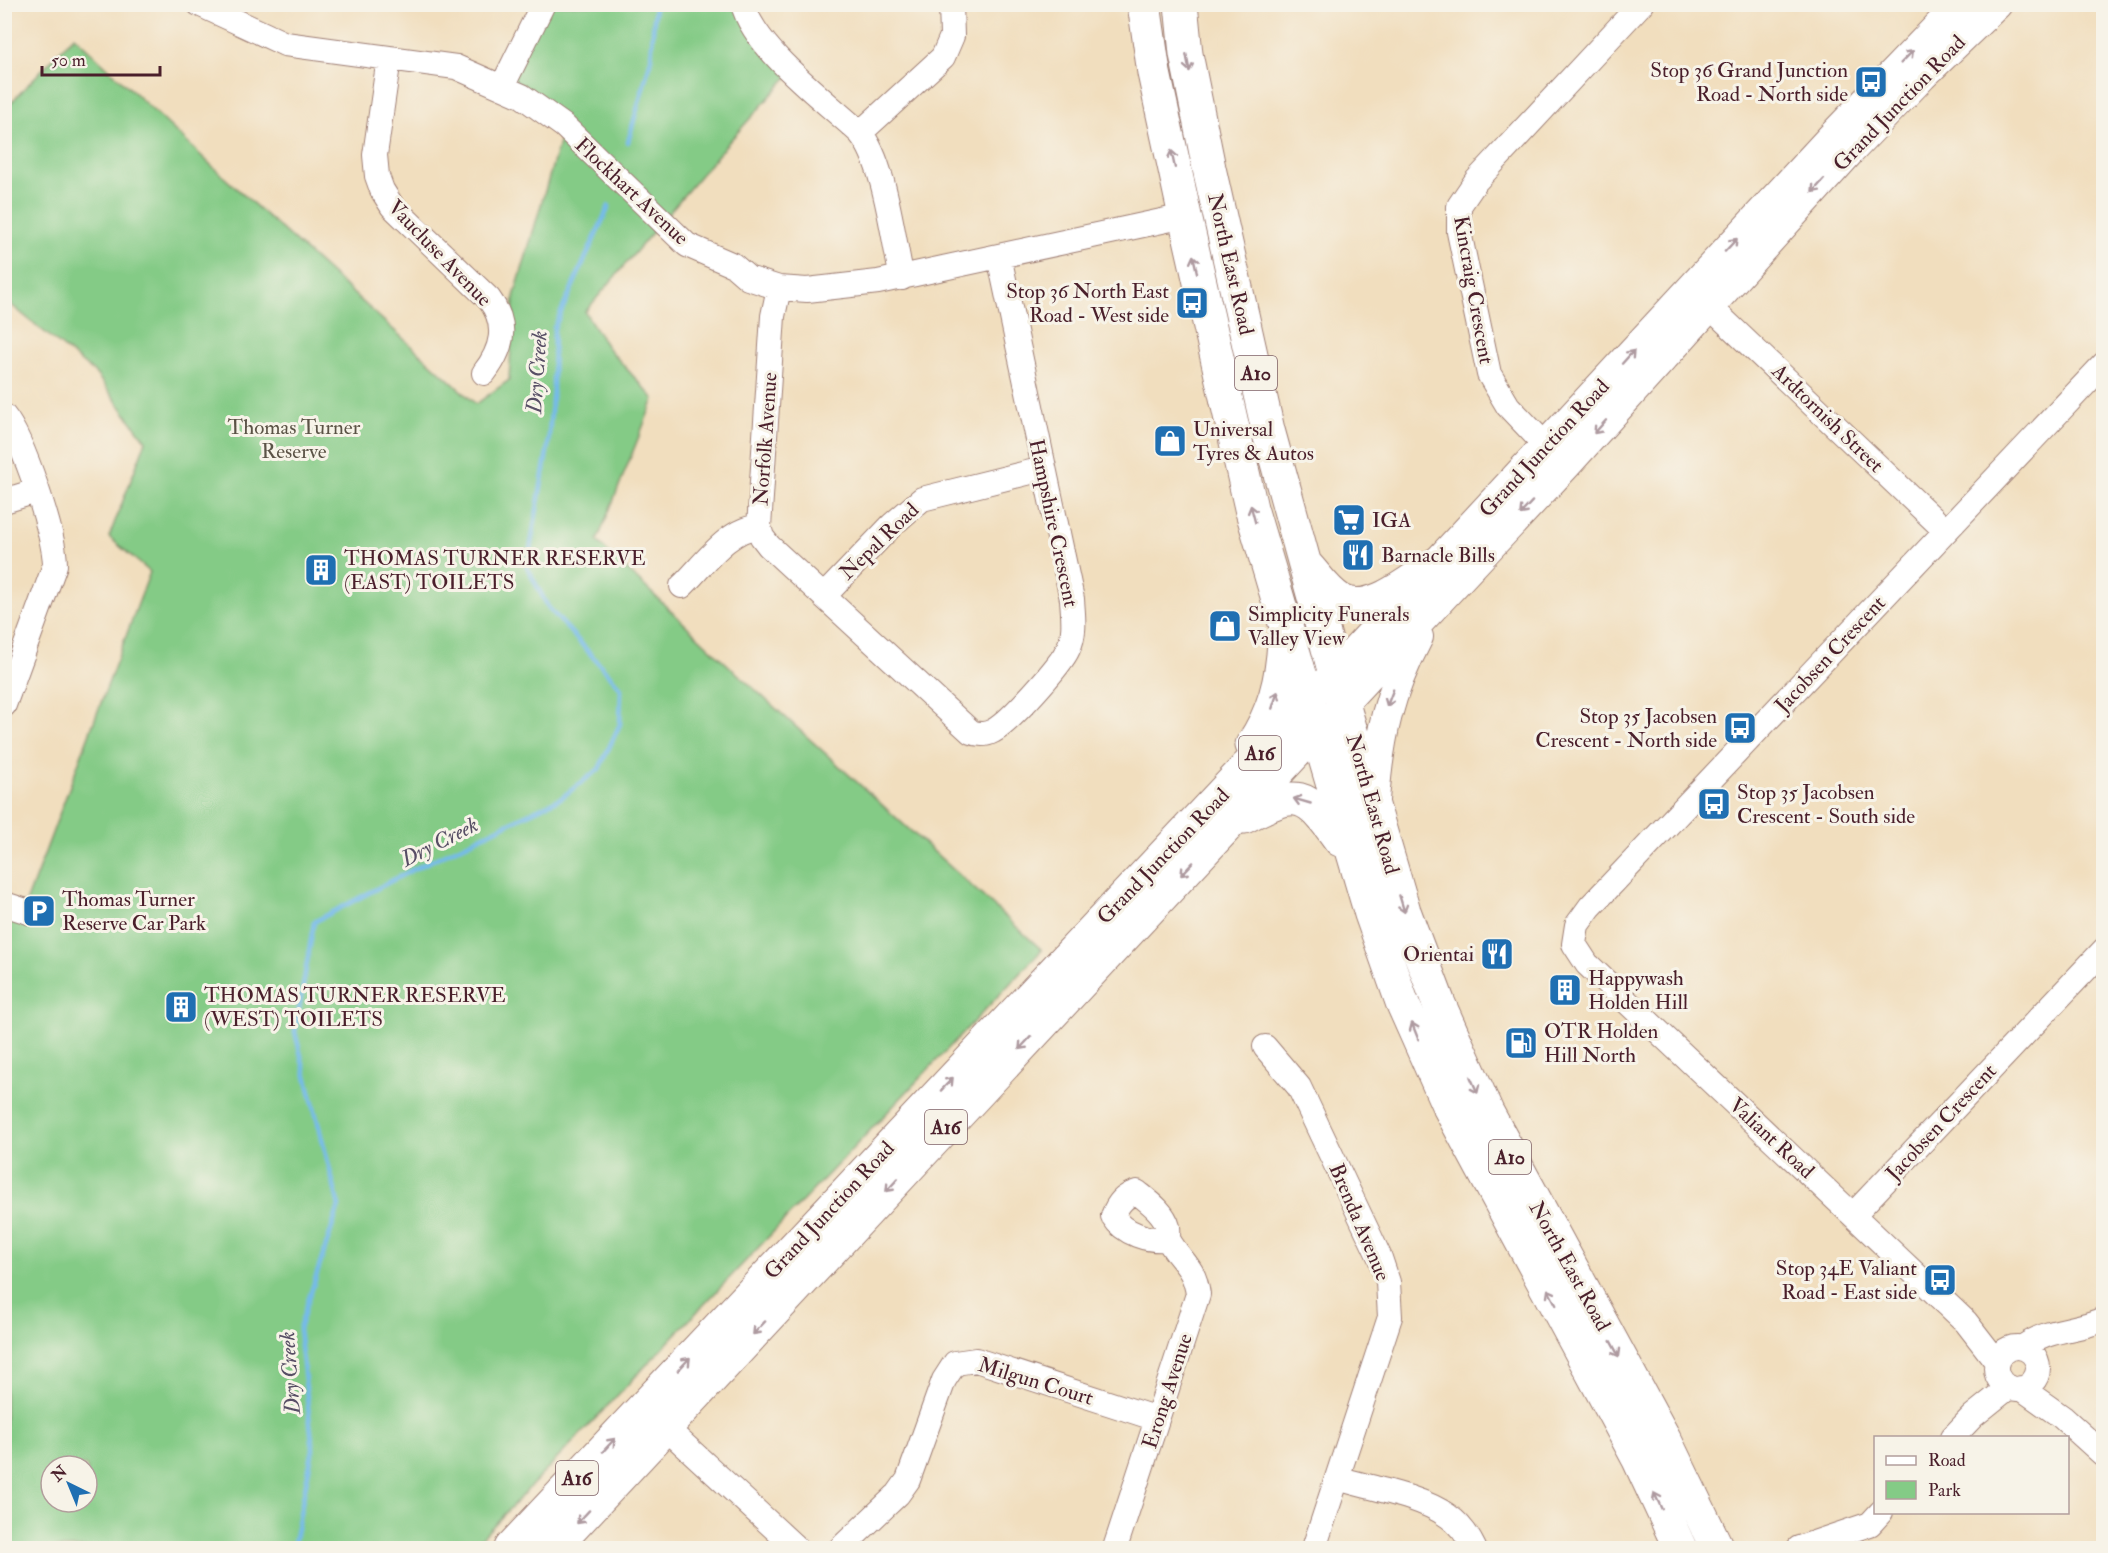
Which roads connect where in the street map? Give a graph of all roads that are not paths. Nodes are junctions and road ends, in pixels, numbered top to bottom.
1 (199, 4) edge
2 (543, 4) edge
3 (743, 4) edge
4 (951, 4) edge
5 (1144, 4) edge
6 (1180, 4) edge
7 (1641, 4) edge
8 (1960, 4) edge
9 (1992, 6) edge
10 (389, 58) junction
11 (502, 87) junction
12 (860, 133) junction
13 (1209, 168) junction
14 (1185, 216) junction
15 (1226, 242) junction
16 (999, 256) junction
17 (902, 278) junction
18 (779, 288) junction
19 (1700, 297) junction
20 (2103, 364) edge
21 (484, 373) dead end
22 (4, 416) edge
23 (1556, 455) junction
24 (1043, 469) junction
25 (36, 491) junction
26 (4, 501) edge
27 (759, 528) junction
28 (1946, 531) junction
29 (1304, 562) junction
30 (1436, 564) junction
31 (682, 586) dead end
32 (824, 596) junction
33 (1433, 607) junction
34 (1285, 615) junction
35 (1339, 687) junction
36 (4, 705) edge
37 (1312, 717) junction
38 (1373, 807) junction
39 (1220, 815) junction
40 (1353, 859) junction
41 (4, 904) edge
42 (32, 913) dead end
43 (2103, 950) edge
44 (1578, 953) joint
45 (1265, 1047) dead end
46 (1853, 1215) junction
47 (1168, 1239) dead end
48 (2103, 1319) edge
49 (2016, 1367) junction
50 (655, 1418) junction
51 (1157, 1419) junction
52 (1953, 1436) edge
53 (2103, 1455) edge
54 (1337, 1478) junction
55 (1879, 1514) edge
56 (1681, 1546) edge
57 (511, 1548) edge
58 (553, 1548) edge
59 (795, 1548) edge
60 (841, 1548) edge
61 (1115, 1548) edge
62 (1314, 1548) edge
63 (1474, 1548) edge
64 (1717, 1548) edge
65 (1799, 1548) edge

1 - 10 street, Flockhart Avenue
2 - 11 street
3 - 12 street
4 - 12 street
14 -> 5 highway, North East Road / A10
6 -> 13 highway, North East Road / A10
7 - 23 street, Kincraig Crescent
19 -> 8 main road, Grand Junction Road / A16
9 -> 19 main road, Grand Junction Road / A16
10 - 11 street, Flockhart Avenue
10 - 21 street, Vaucluse Avenue
11 - 18 street, Flockhart Avenue
12 - 17 street
13 - 14 highway
13 - 15 highway, North East Road / A10
14 - 15 highway
14 - 16 street, Flockhart Avenue
34 -> 14 highway, North East Road / A10
15 - 29 highway, North East Road / A10
16 - 17 street, Flockhart Avenue
16 - 24 street, Hampshire Crescent
17 - 18 street, Flockhart Avenue
18 - 27 street, Norfolk Avenue
19 - 23 main road, Grand Junction Road / A16
19 - 28 street, Ardtornish Street
20 - 28 street, Jacobsen Crescent
22 - 25 street
23 - 30 main road, Grand Junction Road / A16
23 -> 33 main road, Grand Junction Road / A16
24 - 32 street, Nepal Road
24 - 32 street, Hampshire Crescent
25 - 26 street
25 - 36 street
27 - 31 street, Norfolk Avenue
27 - 32 street, Hampshire Crescent
28 - 44 street, Jacobsen Crescent
29 - 30 highway
29 - 35 highway, North East Road / A10
30 - 35 main road, Grand Junction Road / A16
33 - 35 main road, Grand Junction Road / A16
33 -> 38 main road
34 - 37 highway, North East Road / A10
39 -> 34 highway
35 - 37 highway, Grand Junction Road / A16
35 - 38 highway, North East Road / A10
37 - 39 highway, Grand Junction Road / A16
37 - 40 highway, North East Road / A10
38 -> 64 highway, North East Road / A10
40 -> 39 highway
39 - 50 highway, Grand Junction Road / A16
56 -> 40 highway, North East Road / A10
41 - 42 street
43 - 46 street, Jacobsen Crescent
44 - 46 street, Valiant Road
45 - 54 street, Brenda Avenue
46 - 49 street, Valiant Road
47 - 51 street, Erong Avenue
48 - 49 street
49 - 52 street
49 - 53 street, Valiant Road
57 -> 50 highway, Grand Junction Road / A16
50 -> 58 highway, Grand Junction Road / A16
50 - 59 street
51 - 60 street, Milgun Court
51 - 61 street, Erong Avenue
54 - 62 street, Brenda Avenue
54 - 63 street
55 - 65 street

